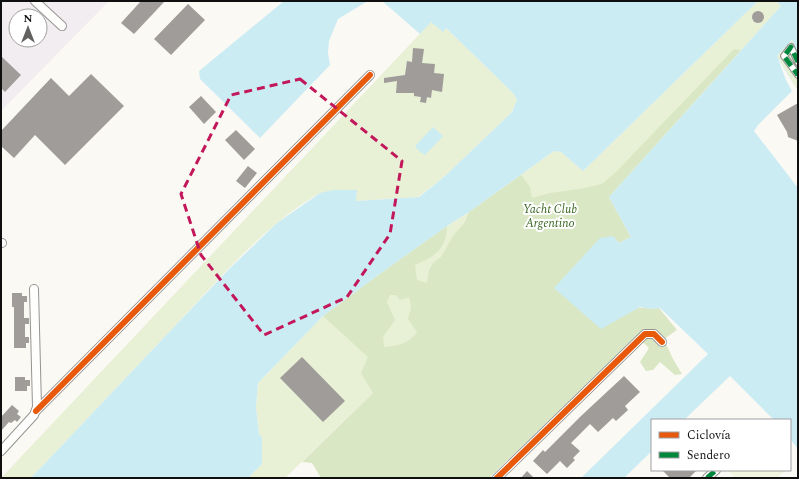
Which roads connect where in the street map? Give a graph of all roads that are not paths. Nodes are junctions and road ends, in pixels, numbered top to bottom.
1 (36, 1) edge
2 (62, 26) dead end
3 (798, 62) edge
4 (370, 75) dead end
5 (798, 75) edge
6 (34, 289) dead end
7 (662, 342) dead end
8 (36, 411) junction
9 (1, 451) edge
10 (497, 478) edge

1 - 2 street
3 - 5 street
4 - 8 street
6 - 8 street
7 - 10 street
8 - 9 street

